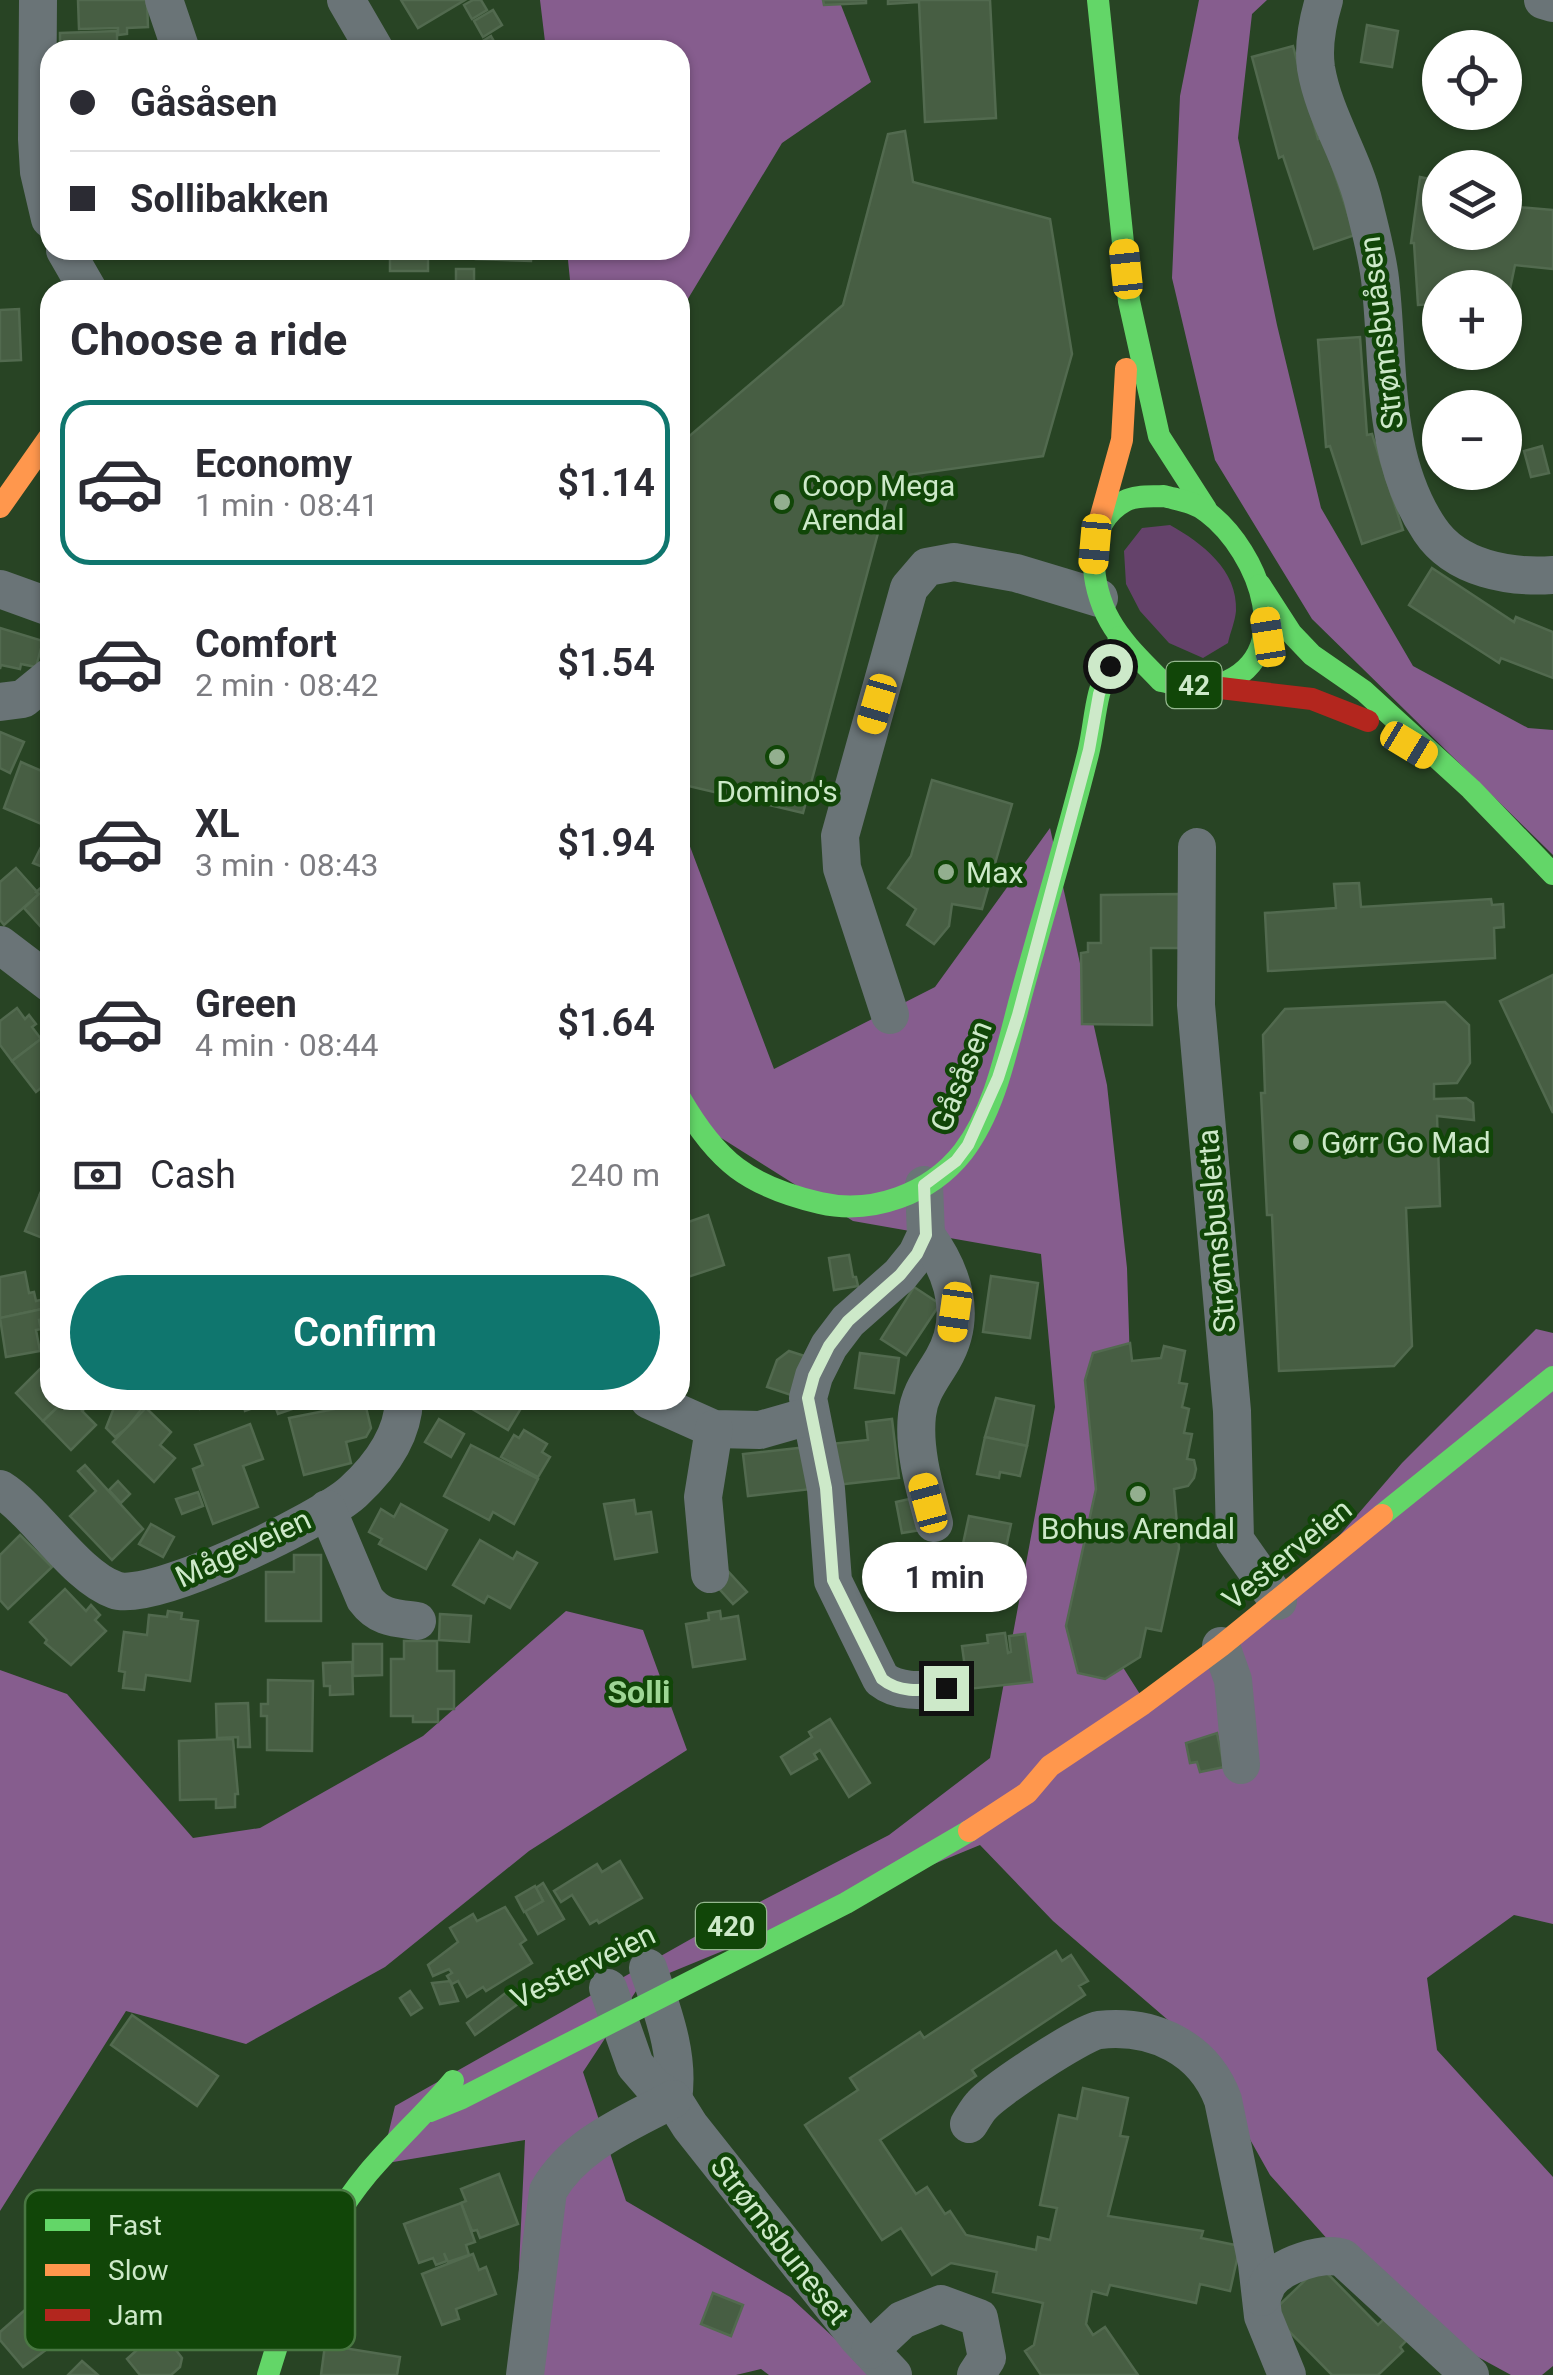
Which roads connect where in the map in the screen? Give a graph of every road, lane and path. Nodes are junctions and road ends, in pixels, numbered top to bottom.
1 (38, 0) edge
2 (164, 0) edge
3 (346, 0) edge
4 (1098, 0) edge
5 (1324, 0) edge
6 (1542, 0) edge
7 (1553, 2) edge
8 (177, 40) edge
9 (369, 40) edge
10 (40, 176) edge
11 (1129, 302) junction
12 (40, 450) edge
13 (0, 507) edge
14 (1206, 510) junction
15 (1096, 537) junction
16 (1016, 573) junction
17 (1553, 575) edge
18 (1259, 583) junction
19 (0, 589) edge
20 (1099, 598) junction
21 (40, 603) edge
22 (1120, 637) junction
23 (40, 685) edge
24 (1212, 687) junction
25 (0, 702) edge
26 (1114, 712) dead end
27 (1089, 750) junction
28 (1440, 763) junction
29 (1197, 847) dead end
30 (1553, 874) edge
31 (0, 945) edge
32 (40, 975) edge
33 (890, 1015) dead end
34 (690, 1116) edge
35 (924, 1185) junction
36 (926, 1235) junction
37 (1553, 1377) edge
38 (402, 1410) edge
39 (671, 1410) edge
40 (809, 1416) junction
41 (714, 1429) junction
42 (0, 1489) edge
43 (327, 1510) junction
44 (934, 1523) dead end
45 (710, 1574) dead end
46 (1278, 1601) junction
47 (417, 1621) dead end
48 (1220, 1646) junction
49 (946, 1688) dead end
50 (1241, 1764) dead end
51 (1050, 1766) junction
52 (999, 1784) dead end
53 (657, 1976) junction
54 (606, 2000) junction
55 (474, 2060) dead end
56 (674, 2099) junction
57 (430, 2111) junction
58 (968, 2124) dead end
59 (355, 2190) edge
60 (1262, 2297) junction
61 (276, 2350) edge
62 (882, 2362) edge
63 (268, 2375) edge
64 (525, 2375) edge
65 (976, 2375) edge
66 (1287, 2375) edge
67 (1470, 2375) edge

1 - 10 street
2 - 8 street
3 - 9 street
4 - 11 main road, 42
5 - 17 street, Strømsbuåsen
6 - 7 street
11 - 14 main road, 42
11 - 15 main road, 42
12 - 13 main road
14 - 15 main road
14 - 18 main road, 42
15 - 16 street
15 - 20 main road, 42
16 - 20 street
16 - 33 street
18 - 24 main road, 42
18 - 28 main road, 42
19 - 21 street
20 - 22 main road, 42
22 - 24 main road, 42
22 - 27 main road, Gåsåsen
23 - 25 street
24 - 28 main road, 42
26 - 27 main road, Gåsåsen
27 - 35 main road, Gåsåsen
28 - 30 main road, 42
29 - 46 street, Strømsbusletta
31 - 32 street
34 - 35 main road, Gåsåsen
35 - 36 street
36 - 40 street
36 - 44 street
37 - 46 main road, Vesterveien / 420
38 - 43 street, Mågeveien
39 - 41 street
40 - 41 street
40 - 49 street
41 - 45 street
42 - 43 street, Mågeveien
43 - 47 street
46 - 48 main road, Vesterveien / 420
48 - 50 street
48 - 51 main road, Vesterveien / 420
51 - 52 main road, Vesterveien / 420
51 - 53 main road, Vesterveien / 420
53 - 54 main road, Vesterveien / 420
53 - 54 main road, Vesterveien / 420
53 - 56 street
54 - 56 street, Strømsbuneset
54 - 57 main road, Vesterveien / 420
55 - 57 main road, Vesterveien / 420
56 - 62 street, Strømsbuneset
56 - 64 street
57 - 59 main road, Vesterveien / 420
58 - 60 street
60 - 66 street
60 - 67 street
61 - 63 main road, Vesterveien / 420
62 - 65 street

